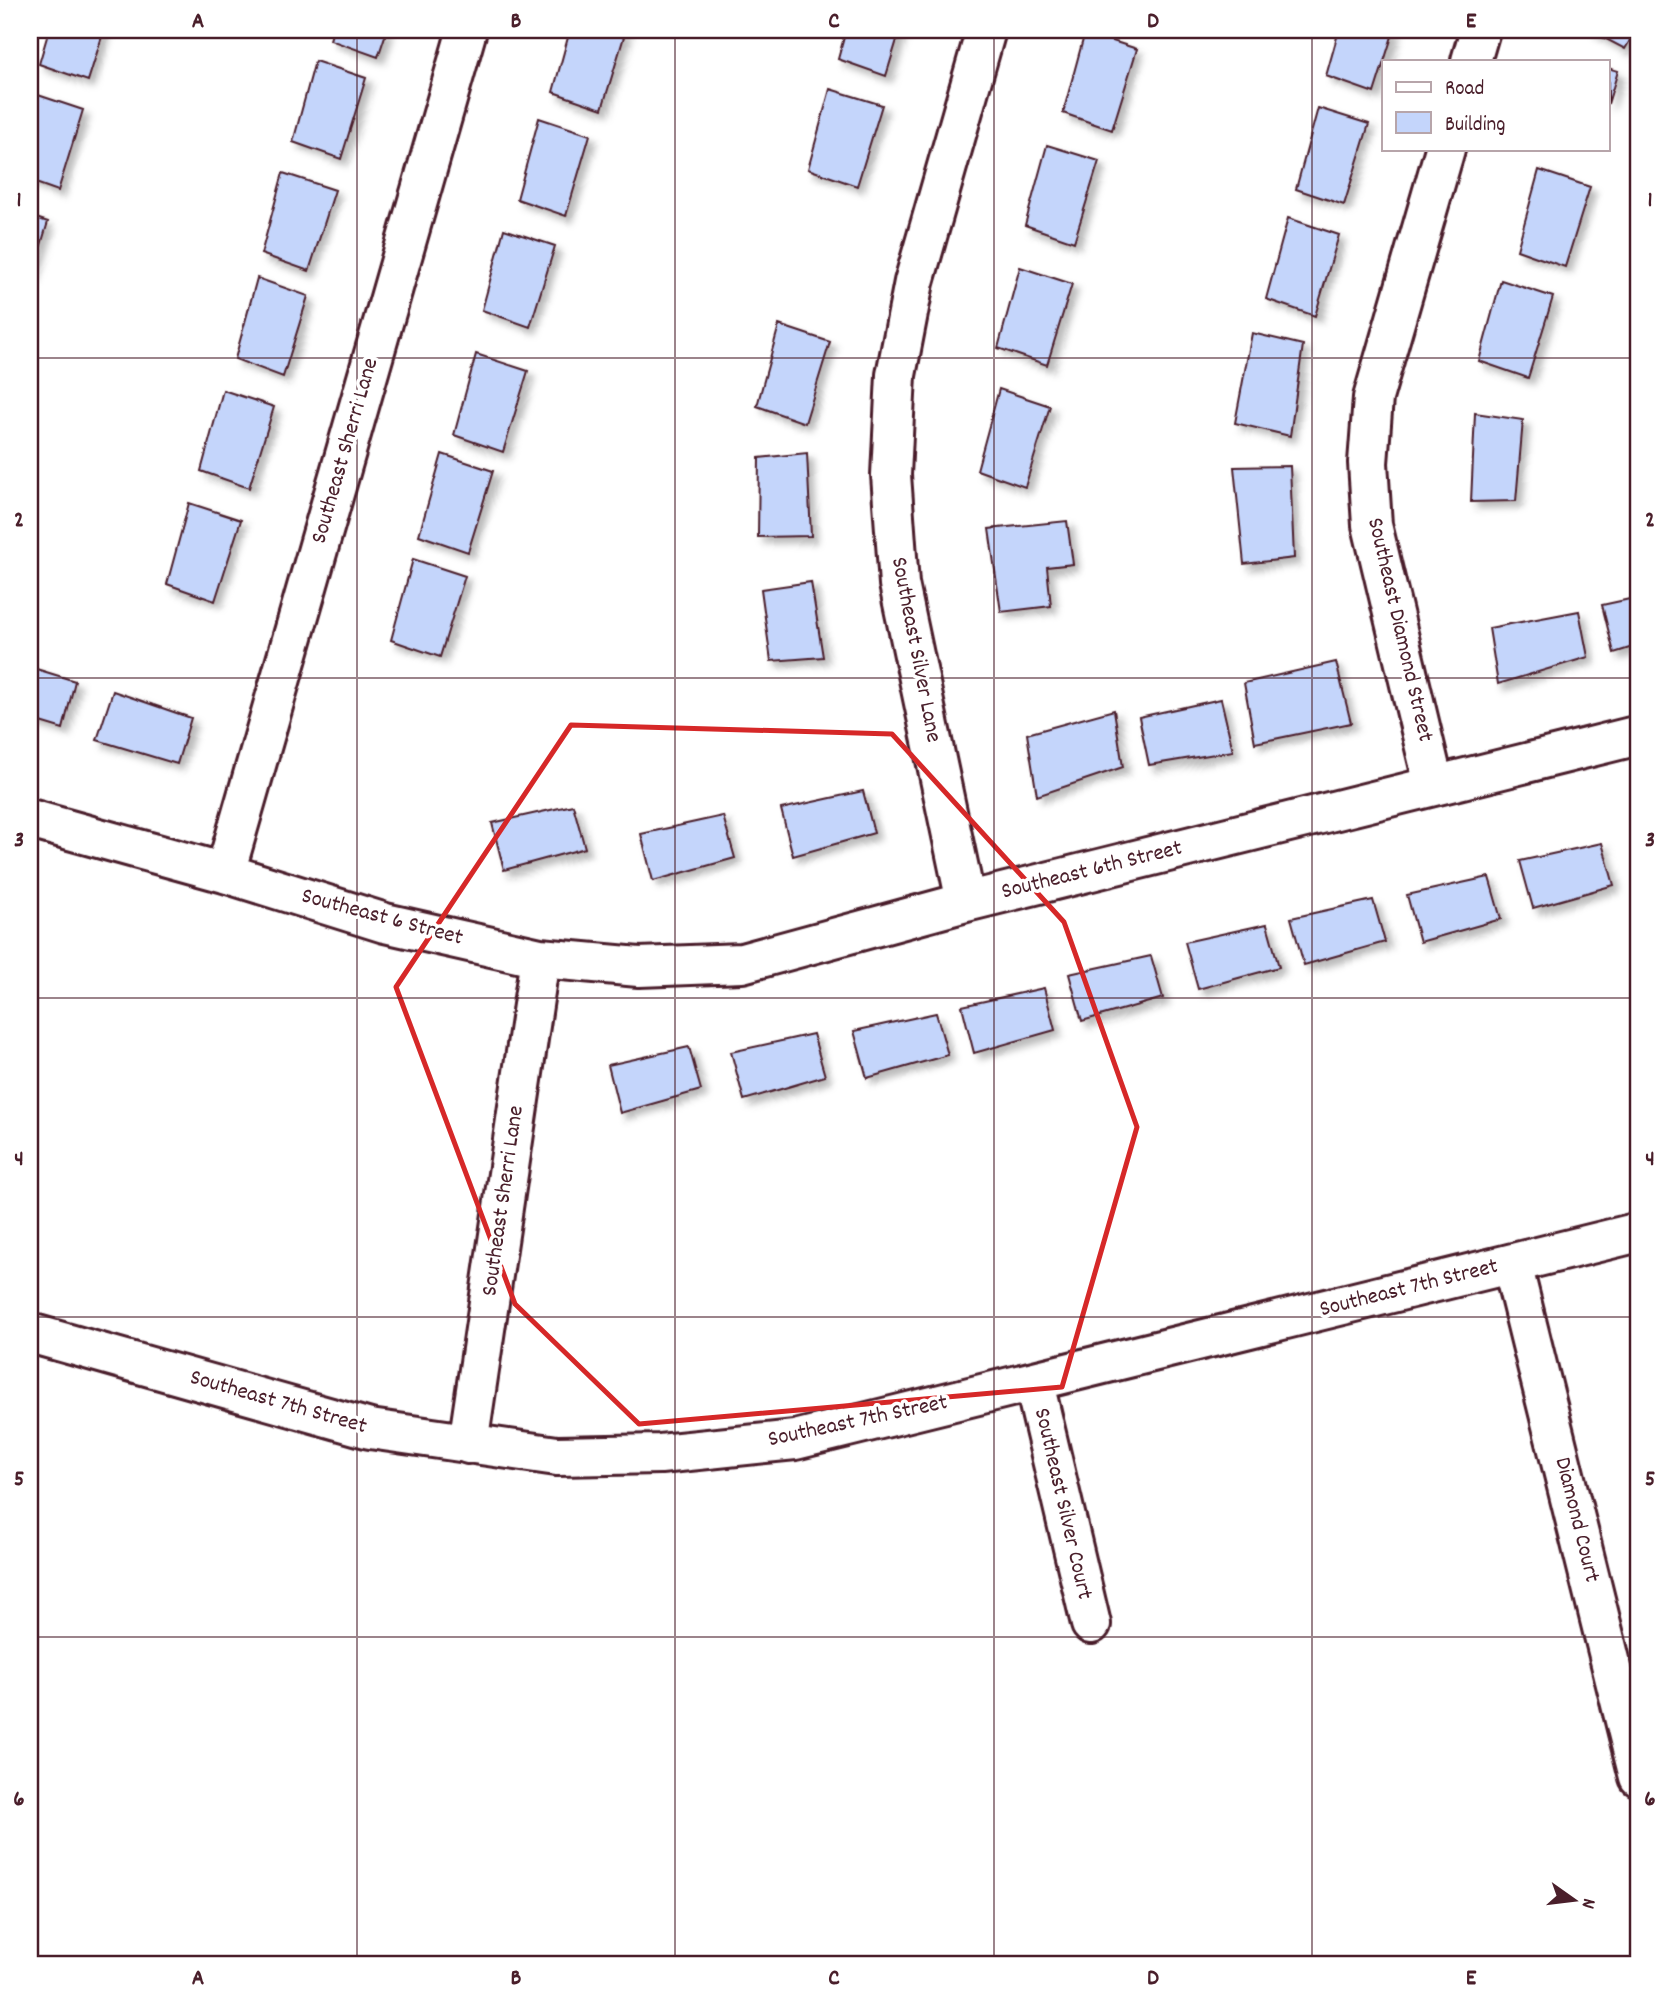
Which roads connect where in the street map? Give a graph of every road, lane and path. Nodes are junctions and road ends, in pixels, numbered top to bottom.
1 (467, 30) edge
2 (986, 30) edge
3 (1480, 30) edge
4 (1471, 60) edge
5 (1446, 150) edge
6 (1639, 735) edge
7 (1434, 785) junction
8 (30, 820) edge
9 (225, 873) junction
10 (966, 902) junction
11 (540, 958) junction
12 (1639, 1232) edge
13 (1512, 1264) junction
14 (30, 1332) edge
15 (1034, 1383) junction
16 (468, 1444) junction
17 (1091, 1624) dead end
18 (1639, 1777) edge

1 - 9 street, Southeast Sherri Lane
2 - 10 street, Southeast Silver Lane
3 - 4 street
5 - 7 street, Southeast Diamond Street
6 - 7 street, Southeast 6th Street
7 - 10 street, Southeast 6th Street
8 - 9 street
9 - 11 street, Southeast 6 Street
10 - 11 street, Southeast 6th Street
11 - 16 street, Southeast Sherri Lane
12 - 13 street, Southeast 7th Street
13 - 15 street, Southeast 7th Street
13 - 18 street, Diamond Court
14 - 16 street, Southeast 7th Street
15 - 16 street, Southeast 7th Street
15 - 17 street, Southeast Silver Court

